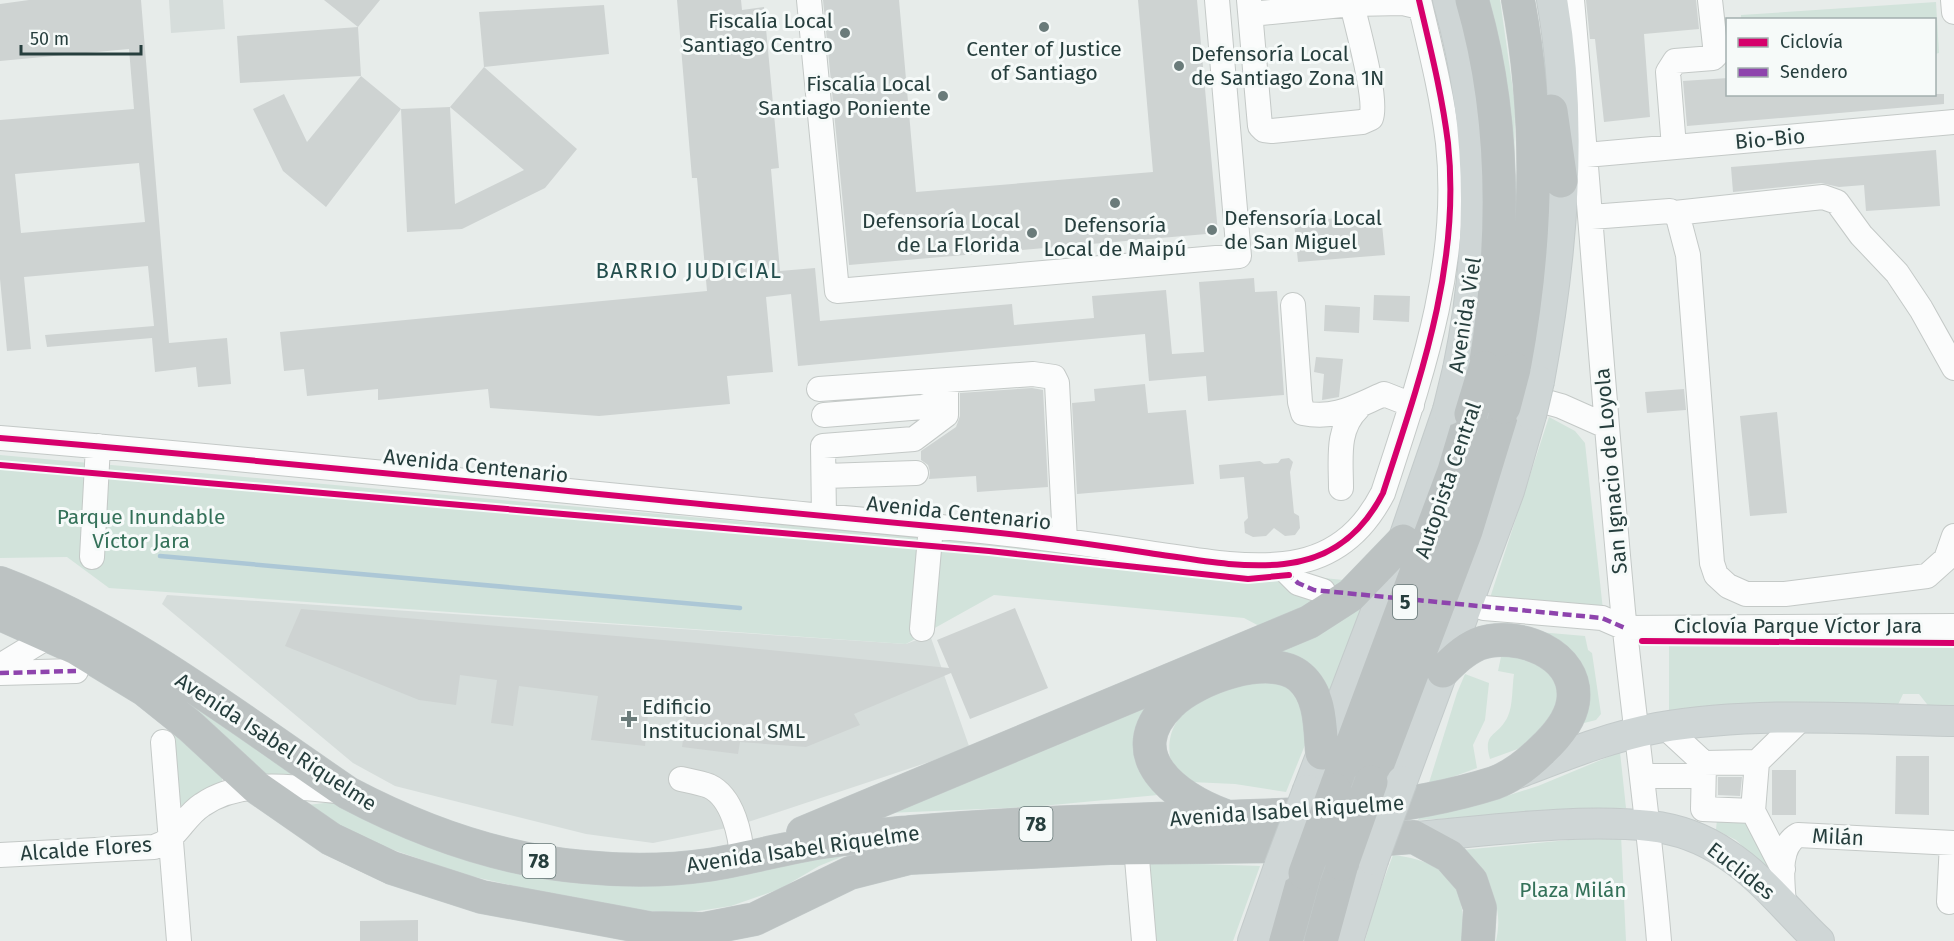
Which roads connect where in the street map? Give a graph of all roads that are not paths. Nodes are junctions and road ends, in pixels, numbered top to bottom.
1 (809, 0) edge
2 (1216, 0) edge
3 (1472, 0) edge
4 (1518, 0) edge
5 (1534, 0) edge
6 (1552, 0) edge
7 (1572, 0) edge
8 (1710, 0) edge
9 (1953, 0) edge
10 (1354, 1) edge
11 (1429, 2) edge
12 (1250, 7) edge
13 (1954, 12) edge
14 (1954, 122) edge
15 (1674, 147) junction
16 (1586, 154) junction
17 (1561, 181) junction
18 (1675, 213) junction
19 (1590, 217) junction
20 (1293, 305) dead end
21 (1431, 340) junction
22 (1954, 368) edge
23 (1490, 373) junction
24 (819, 389) dead end
25 (946, 390) junction
26 (1412, 405) junction
27 (1358, 408) junction
28 (1518, 411) junction
29 (1460, 412) junction
30 (824, 415) dead end
31 (1606, 426) junction
32 (0, 438) edge
33 (98, 446) junction
34 (916, 473) dead end
35 (825, 476) junction
36 (1341, 488) dead end
37 (824, 516) junction
38 (931, 526) junction
39 (1954, 536) edge
40 (1065, 541) junction
41 (1403, 541) junction
42 (92, 557) dead end
43 (1280, 565) junction
44 (0, 583) edge
45 (1323, 591) dead end
46 (1484, 608) dead end
47 (0, 614) edge
48 (1954, 626) edge
49 (1625, 628) junction
50 (922, 629) dead end
51 (51, 635) junction
52 (0, 666) edge
53 (76, 671) dead end
54 (1443, 671) junction
55 (0, 674) edge
56 (1803, 718) junction
57 (1954, 721) edge
58 (1666, 728) junction
59 (1637, 733) junction
60 (163, 742) dead end
61 (1322, 753) junction
62 (1757, 762) junction
63 (1516, 774) junction
64 (681, 779) dead end
65 (1387, 782) junction
66 (1644, 784) junction
67 (1703, 785) junction
68 (256, 787) junction
69 (1322, 790) junction
70 (348, 792) junction
71 (1753, 811) junction
72 (1228, 817) junction
73 (1650, 826) junction
74 (1690, 836) junction
75 (1414, 837) junction
76 (170, 840) junction
77 (1953, 843) edge
78 (1136, 848) junction
79 (0, 855) edge
80 (742, 859) junction
81 (1358, 862) junction
82 (1783, 869) junction
83 (1292, 870) junction
84 (1949, 902) dead end
85 (1784, 905) junction
86 (738, 932) edge
87 (1813, 938) edge
88 (179, 941) edge
89 (1144, 941) edge
90 (1253, 941) edge
91 (1286, 941) edge
92 (1321, 941) edge
93 (1348, 941) edge
94 (1479, 941) edge
95 (1659, 941) edge

1 - 2 street
3 - 23 highway, Autopista Central / 5
4 - 23 highway, Autopista Central / 5
5 - 17 highway
6 - 17 main road
7 - 16 street, San Ignacio de Loyola
8 - 15 street
9 - 13 street
10 - 11 street
10 - 12 street
10 - 12 street
11 - 21 street, Avenida Centenario
11 - 23 main road, Avenida Viel
14 - 15 street, Bio-Bio
15 - 16 street, Bio-Bio
16 - 19 street, San Ignacio de Loyola
17 - 23 main road
18 - 19 street
18 - 22 street
18 - 39 street
19 - 31 street, San Ignacio de Loyola
20 - 27 street
21 - 23 street
21 - 26 street, Avenida Centenario
23 - 26 street
23 - 28 highway, Autopista Central / 5, bridge
23 - 29 highway, Autopista Central / 5, bridge
23 - 31 street
24 - 25 street
25 - 30 street
25 - 35 street
25 - 40 street
26 - 27 street
26 - 43 street, Avenida Centenario
27 - 36 street
28 - 54 main road
28 - 65 highway, Autopista Central / 5
29 - 41 main road
29 - 69 highway, Autopista Central / 5
31 - 49 street, San Ignacio de Loyola
32 - 33 street, Avenida Centenario
33 - 37 street, Avenida Centenario
33 - 42 street
34 - 35 street
35 - 37 street
37 - 38 street, Avenida Centenario
38 - 40 street, Avenida Centenario
38 - 50 street
40 - 43 street, Avenida Centenario
41 - 61 main road
41 - 80 highway
43 - 45 street
44 - 70 highway, Avenida Isabel Riquelme / 78
46 - 49 street
47 - 51 highway, Avenida Isabel Riquelme / 78
48 - 49 street
49 - 59 street, San Ignacio de Loyola
51 - 52 street
51 - 68 highway, Avenida Isabel Riquelme / 78
53 - 55 street
54 - 63 highway
54 - 65 main road
56 - 57 main road, Avenida Isabel Riquelme
56 - 58 main road, Avenida Isabel Riquelme
56 - 62 street
58 - 59 main road, Avenida Isabel Riquelme
58 - 67 street
59 - 63 main road, Avenida Isabel Riquelme
59 - 66 street, San Ignacio de Loyola
60 - 76 street
61 - 69 main road
61 - 72 highway
62 - 67 street
62 - 71 street
63 - 72 highway, Avenida Isabel Riquelme / 78
64 - 80 street
65 - 81 highway, Autopista Central / 5, bridge
66 - 67 street
66 - 73 street, San Ignacio de Loyola
67 - 71 street
67 - 74 street
68 - 70 street
68 - 76 street
68 - 86 highway, Avenida Isabel Riquelme / 78
69 - 83 highway, Autopista Central / 5, bridge
70 - 80 highway, Avenida Isabel Riquelme / 78
71 - 82 street
72 - 80 highway, Avenida Isabel Riquelme / 78
73 - 74 main road, Euclides
73 - 75 main road, Avenida Isabel Riquelme
73 - 95 street, San Ignacio de Loyola
74 - 85 main road, Euclides
75 - 78 highway, Avenida Isabel Riquelme / 78
75 - 94 highway
76 - 79 street, Alcalde Flores
76 - 88 street
77 - 82 street, Milán
77 - 84 street
78 - 86 highway, Avenida Isabel Riquelme / 78
78 - 89 street
81 - 92 highway, Autopista Central / 5
81 - 93 main road
82 - 85 street, Milán
83 - 90 main road
83 - 91 highway, Autopista Central / 5
85 - 87 main road, Euclides

